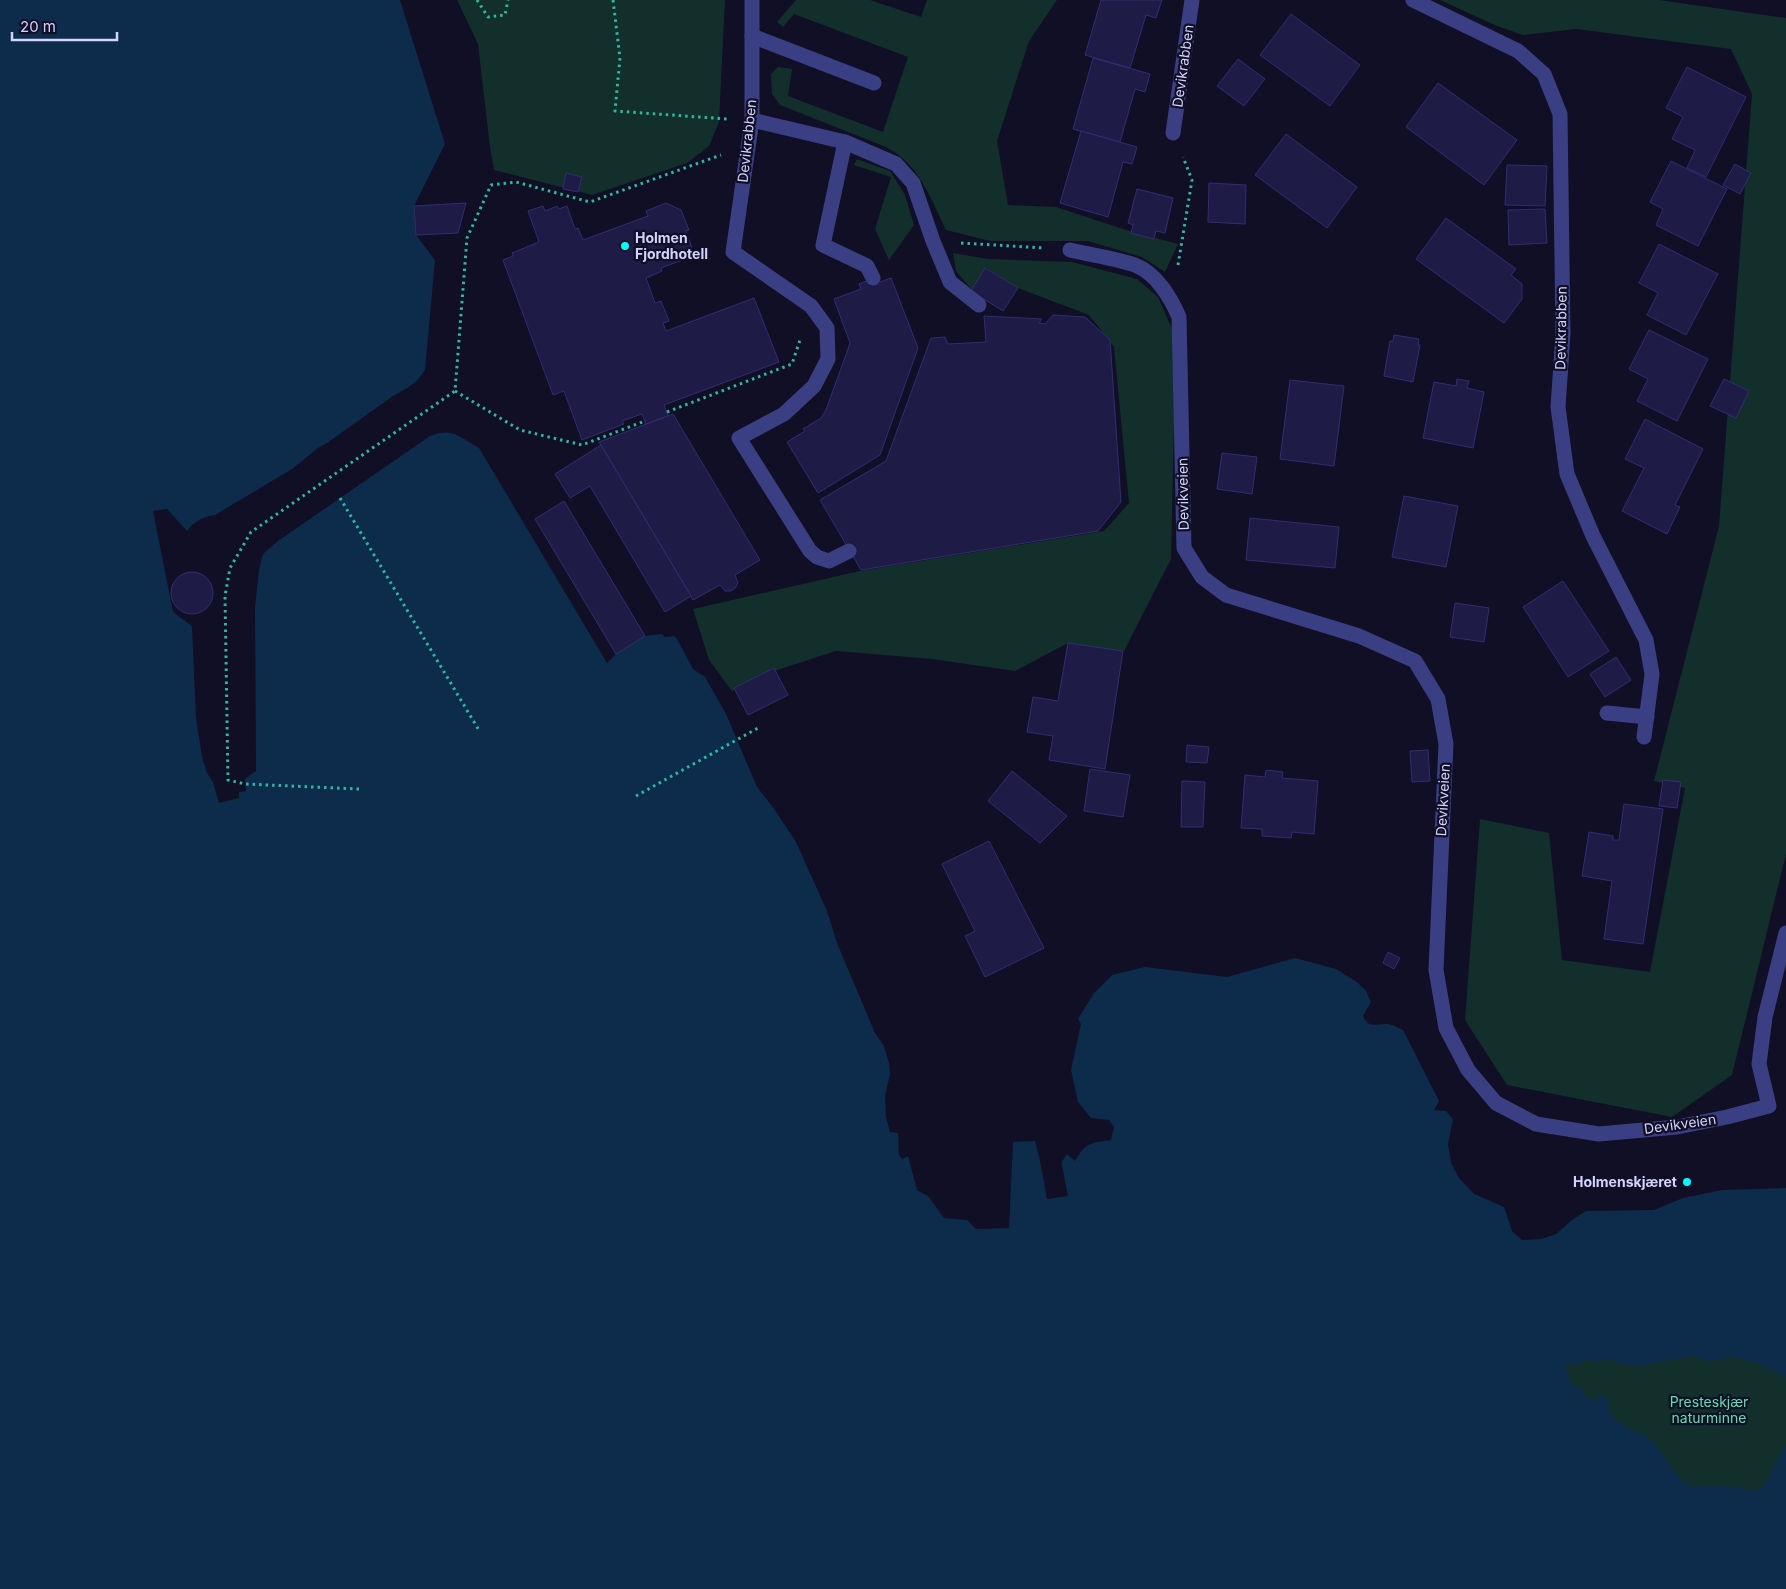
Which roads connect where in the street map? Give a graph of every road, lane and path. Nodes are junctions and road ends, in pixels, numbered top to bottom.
1 (477, 0) edge
2 (508, 0) edge
3 (613, 0) edge
4 (752, 0) edge
5 (1192, 0) edge
6 (1413, 0) edge
7 (752, 36) junction
8 (874, 83) dead end
9 (752, 120) junction
10 (1173, 133) joint
11 (845, 142) junction
12 (748, 145) junction
13 (932, 241) junction
14 (1070, 250) joint
15 (873, 278) dead end
16 (1172, 300) junction
17 (979, 305) dead end
18 (810, 306) junction
19 (455, 391) junction
20 (667, 412) dead end
21 (645, 421) dead end
22 (340, 498) dead end
23 (849, 551) dead end
24 (1606, 713) dead end
25 (1647, 717) junction
26 (758, 728) dead end
27 (480, 732) dead end
28 (1644, 737) dead end
29 (359, 789) dead end
30 (636, 796) dead end
31 (1786, 933) edge

1 - 2 path
3 - 9 path
4 - 7 street, Devikrabben
5 - 10 street, Devikrabben
6 - 25 street, Devikrabben
7 - 8 street
7 - 9 street, Devikrabben
9 - 11 street
9 - 12 street, Devikrabben
10 - 16 path
11 - 13 street
11 - 15 street
12 - 18 street, Devikrabben
12 - 19 path
13 - 14 path
13 - 17 street
14 - 16 street, Devikveien
16 - 31 street, Devikveien
18 - 20 path
18 - 23 street
19 - 21 path
19 - 29 path
22 - 27 path
24 - 25 street
25 - 28 street, Devikrabben
26 - 30 path

